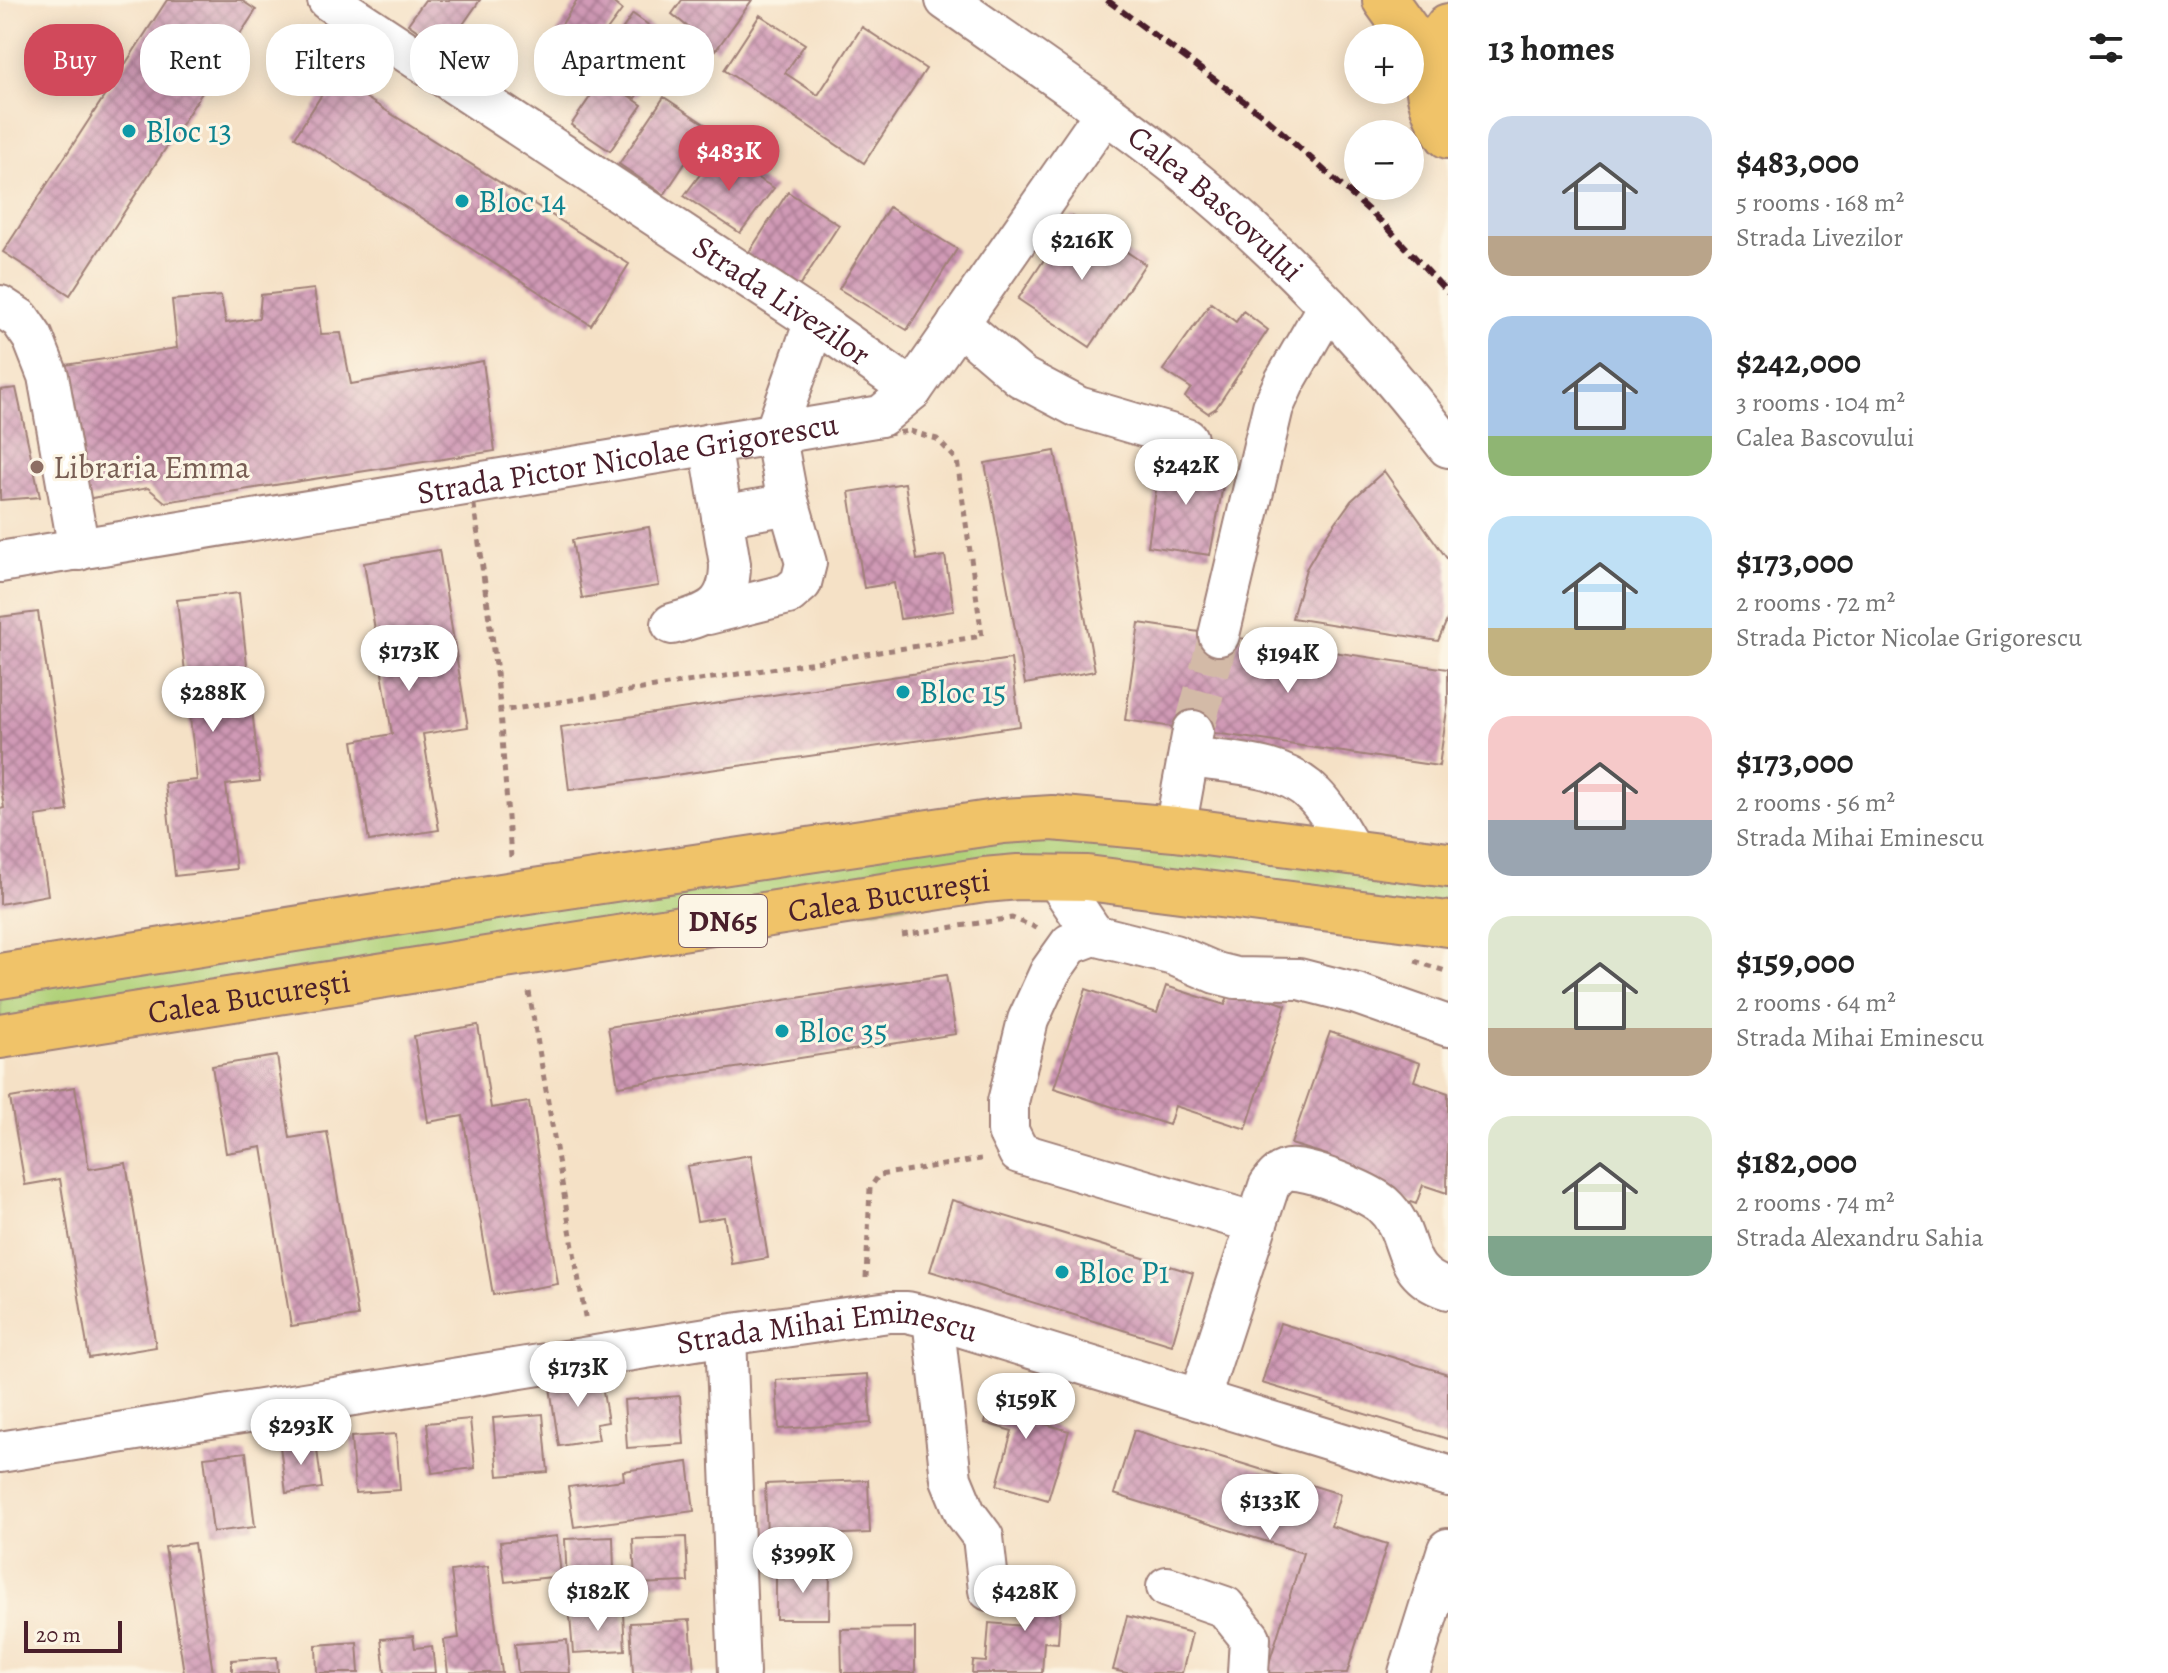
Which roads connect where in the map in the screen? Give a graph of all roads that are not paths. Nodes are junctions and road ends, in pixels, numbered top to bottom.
1 (328, 0) edge
2 (946, 0) edge
3 (1385, 0) edge
4 (1439, 43) edge
5 (1105, 113) junction
6 (1448, 136) edge
7 (0, 306) edge
8 (1328, 306) junction
9 (815, 321) junction
10 (958, 323) junction
11 (912, 390) junction
12 (775, 433) junction
13 (1187, 439) dead end
14 (710, 444) junction
15 (1448, 447) edge
16 (787, 497) junction
17 (722, 516) junction
18 (79, 550) junction
19 (0, 562) edge
20 (1219, 635) tunnel mouth
21 (1175, 829) junction
22 (1353, 853) junction
23 (1444, 860) edge
24 (1055, 877) junction
25 (1448, 924) edge
26 (1094, 935) junction
27 (0, 976) edge
28 (1448, 1026) edge
29 (0, 1036) edge
30 (1256, 1223) junction
31 (1448, 1289) edge
32 (933, 1318) junction
33 (726, 1335) junction
34 (1199, 1400) junction
35 (0, 1452) edge
36 (1448, 1476) edge
37 (1448, 1549) edge
38 (1167, 1587) dead end
39 (989, 1590) dead end
40 (1435, 1635) edge
41 (739, 1673) edge
42 (1248, 1673) edge
43 (1409, 1673) edge

1 - 9 street, Strada Livezilor
2 - 5 street, Calea Bascovului
3 - 4 main road
4 - 6 main road
5 - 8 street, Calea Bascovului
5 - 10 street, Strada Pictor Nicolae Grigorescu
7 - 18 street
8 - 15 street, Calea Bascovului
8 - 20 street
9 - 11 street, Strada Livezilor
9 - 12 street
10 - 11 street, Strada Pictor Nicolae Grigorescu
10 - 13 street
11 - 12 street, Strada Pictor Nicolae Grigorescu
12 - 14 street, Strada Pictor Nicolae Grigorescu
12 - 16 street
14 - 17 street
14 - 18 street, Strada Pictor Nicolae Grigorescu
16 - 17 street
16 - 17 street
18 - 19 street, Strada Pictor Nicolae Grigorescu
21 - 22 main road, Calea București / DN65
21 - 22 street
21 - 27 main road, Calea București / DN65
22 - 23 main road, Calea București / DN65
24 - 25 main road, Calea București / DN65
24 - 26 street
24 - 29 main road, Calea București / DN65
26 - 28 street
26 - 30 street
30 - 31 street
30 - 34 street
32 - 33 street, Strada Mihai Eminescu
32 - 34 street, Strada Mihai Eminescu
32 - 39 street
33 - 35 street, Strada Mihai Eminescu
33 - 41 street
34 - 36 street, Strada Mihai Eminescu
37 - 40 street
38 - 42 street
40 - 43 street

